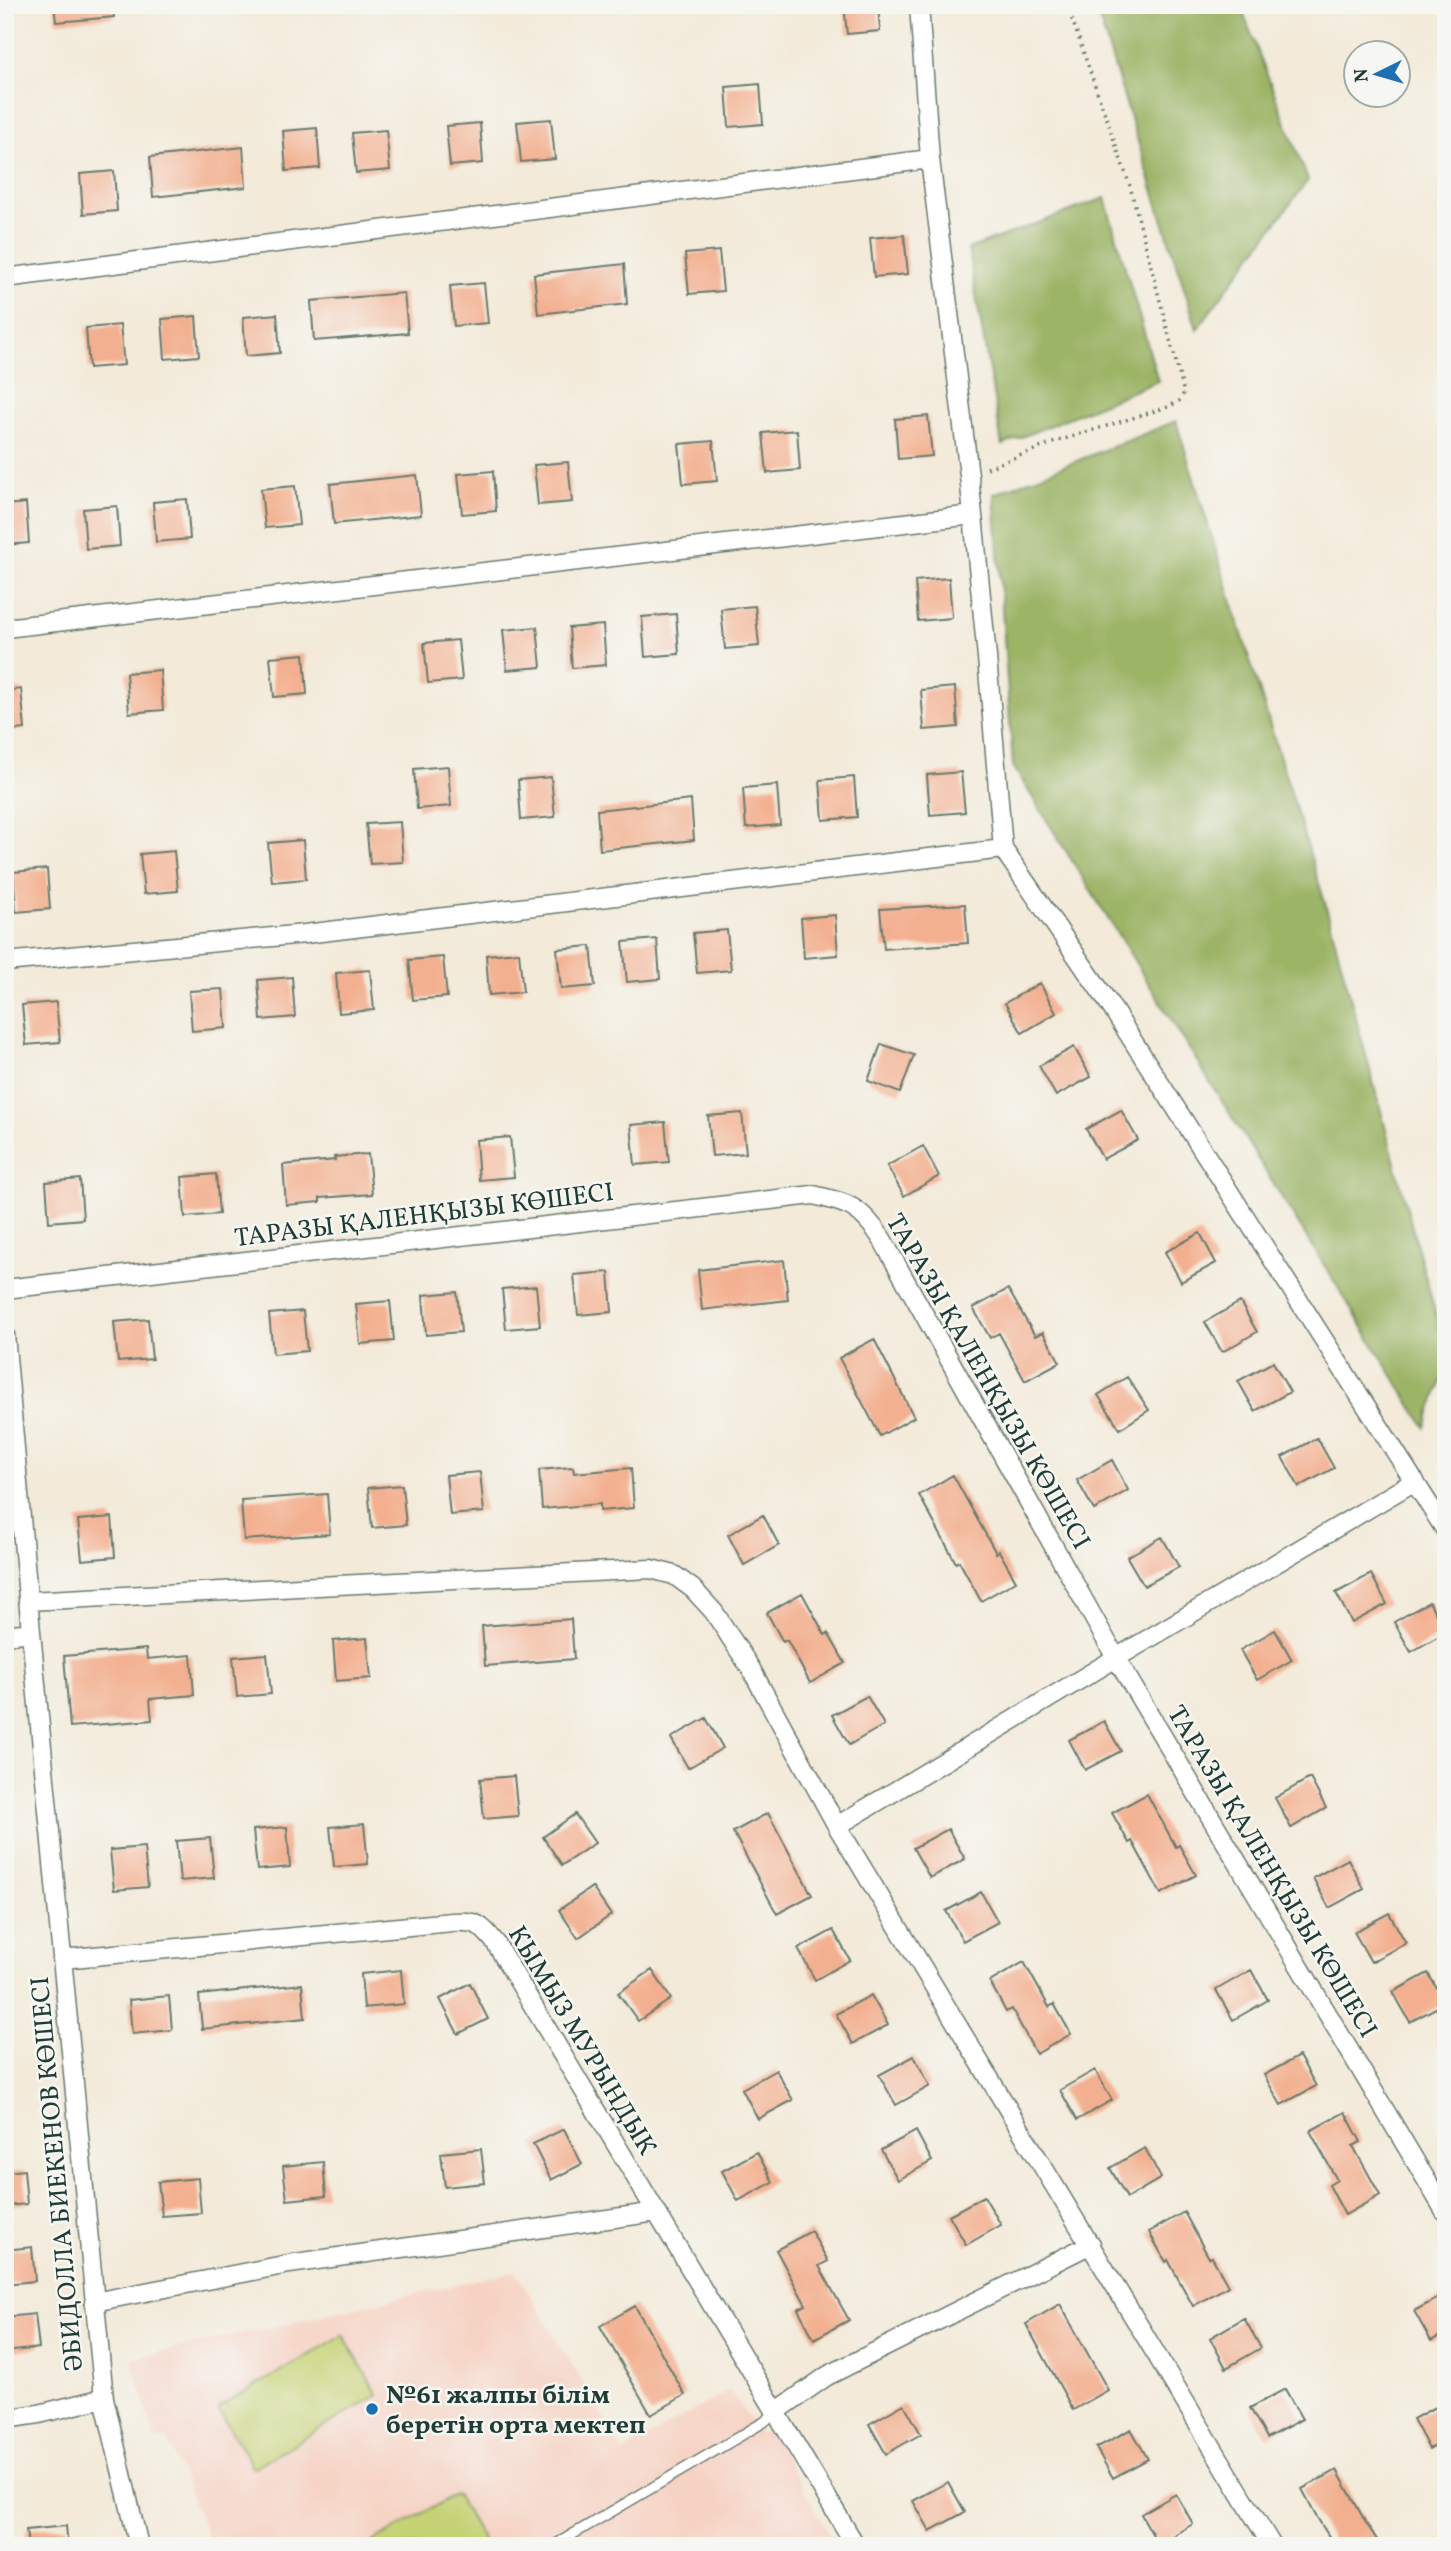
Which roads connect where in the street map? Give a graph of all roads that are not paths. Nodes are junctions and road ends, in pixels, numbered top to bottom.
1 (919, 5) edge
2 (930, 159) junction
3 (5, 278) edge
4 (973, 515) junction
5 (5, 628) edge
6 (1003, 849) junction
7 (5, 962) edge
8 (5, 1289) edge
9 (5, 1334) edge
10 (1415, 1481) junction
11 (1446, 1531) edge
12 (28, 1601) junction
13 (31, 1632) junction
14 (5, 1635) edge
15 (1116, 1657) junction
16 (837, 1826) junction
17 (62, 1959) junction
18 (657, 2212) junction
19 (1446, 2213) edge
20 (1091, 2244) junction
21 (94, 2302) junction
22 (104, 2398) junction
23 (777, 2411) junction
24 (5, 2419) edge
25 (139, 2546) edge
26 (553, 2546) edge
27 (856, 2546) edge
28 (1272, 2546) edge

1 - 2 street
2 - 3 street
2 - 4 street
4 - 5 street
4 - 6 street
6 - 7 street
6 - 10 street
8 - 15 street, ТАРАЗЫ ҚАЛЕНҚЫЗЫ КӨШЕСІ
9 - 12 street, ӘБИДОЛЛА БИЕКЕНОВ КӨШЕСІ
10 - 11 street
10 - 15 street
12 - 13 street, ӘБИДОЛЛА БИЕКЕНОВ КӨШЕСІ
12 - 16 street
13 - 14 street
13 - 17 street, ӘБИДОЛЛА БИЕКЕНОВ КӨШЕСІ
15 - 16 street
15 - 19 street, ТАРАЗЫ ҚАЛЕНҚЫЗЫ КӨШЕСІ
16 - 20 street
17 - 18 street, КЫМЫЗ МУРЫНДЫК
17 - 21 street, ӘБИДОЛЛА БИЕКЕНОВ КӨШЕСІ
18 - 21 street
18 - 23 street, КЫМЫЗ МУРЫНДЫК
20 - 23 street
20 - 28 street
21 - 22 street, ӘБИДОЛЛА БИЕКЕНОВ КӨШЕСІ
22 - 24 street
22 - 25 street, ӘБИДОЛЛА БИЕКЕНОВ КӨШЕСІ
23 - 26 lane
23 - 27 street, КЫМЫЗ МУРЫНДЫК

